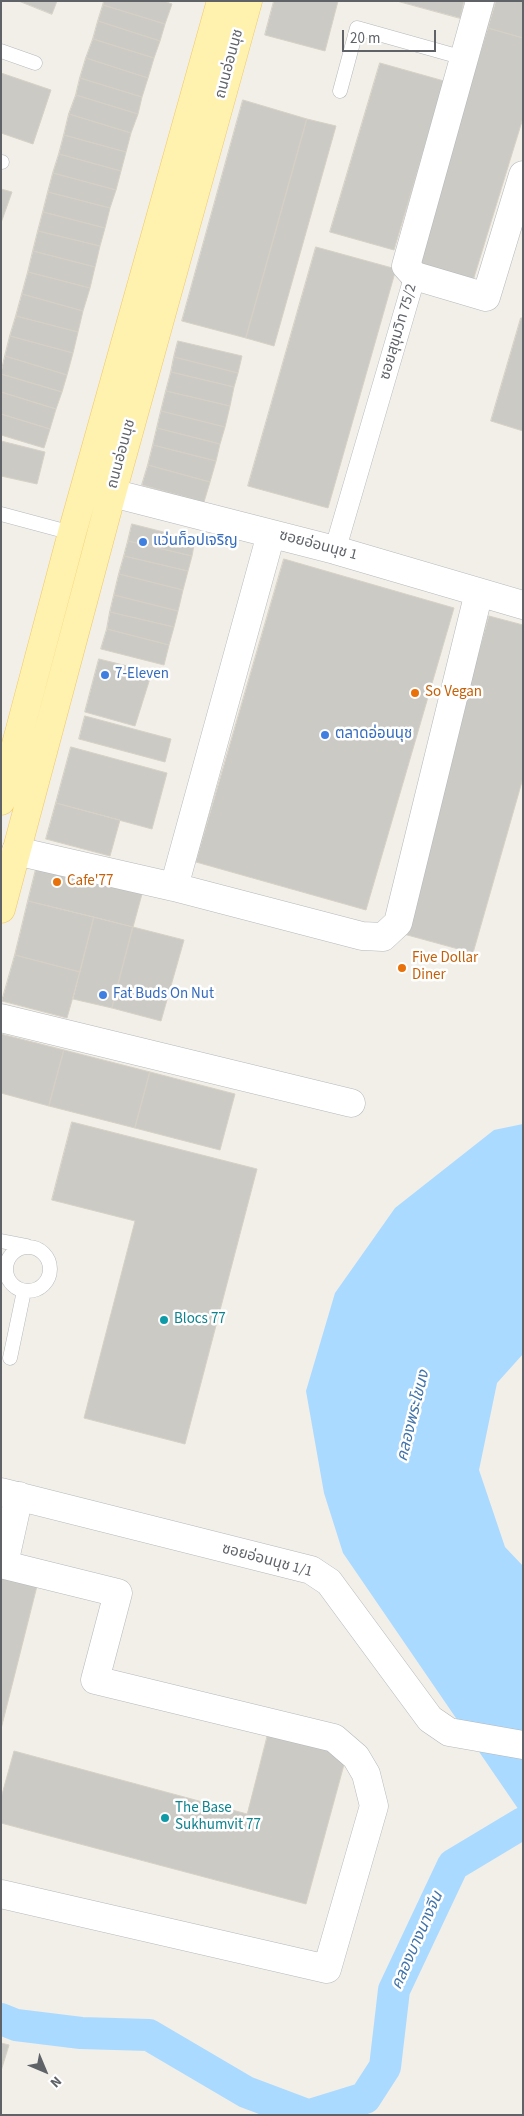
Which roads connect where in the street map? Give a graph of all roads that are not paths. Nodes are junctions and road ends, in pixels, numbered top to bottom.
1 (221, 1) edge
2 (248, 1) edge
3 (480, 1) edge
4 (1, 52) edge
5 (464, 58) junction
6 (35, 63) dead end
7 (340, 91) dead end
8 (523, 175) edge
9 (415, 276) junction
10 (112, 493) junction
11 (1, 514) edge
12 (72, 533) junction
13 (271, 534) junction
14 (335, 550) junction
15 (479, 592) junction
16 (523, 605) edge
17 (1, 801) edge
18 (16, 851) junction
19 (174, 887) junction
20 (1, 909) edge
21 (1, 1018) edge
22 (350, 1103) dead end
23 (1, 1241) edge
24 (26, 1246) junction
25 (4, 1272) edge
26 (24, 1291) junction
27 (10, 1358) dead end
28 (10, 1494) edge
29 (2, 1564) edge
30 (523, 1745) edge
31 (1, 1894) edge

1 - 12 main road, ถนนอ่อนนุช
2 - 10 main road, ถนนอ่อนนุช
3 - 5 street, ซอยสุขุมวิท 75/2
4 - 6 lane
5 - 7 lane
5 - 9 street, ซอยสุขุมวิท 75/2
8 - 9 street
9 - 14 street, ซอยสุขุมวิท 75/2
10 - 13 street, ซอยอ่อนนุช 1
10 - 18 main road, ถนนอ่อนนุช
11 - 12 lane
12 - 17 main road, ถนนอ่อนนุช
13 - 14 street, ซอยอ่อนนุช 1
13 - 19 street
14 - 15 street, ซอยอ่อนนุช 1
15 - 16 street, ซอยอ่อนนุช 1
15 - 19 street
18 - 19 street
18 - 20 main road, ถนนอ่อนนุช
21 - 22 street
23 - 24 lane
24 - 25 lane
24 - 26 lane
25 - 26 lane
26 - 27 lane
28 - 29 street
28 - 30 street, ซอยอ่อนนุช 1/1
29 - 31 street

